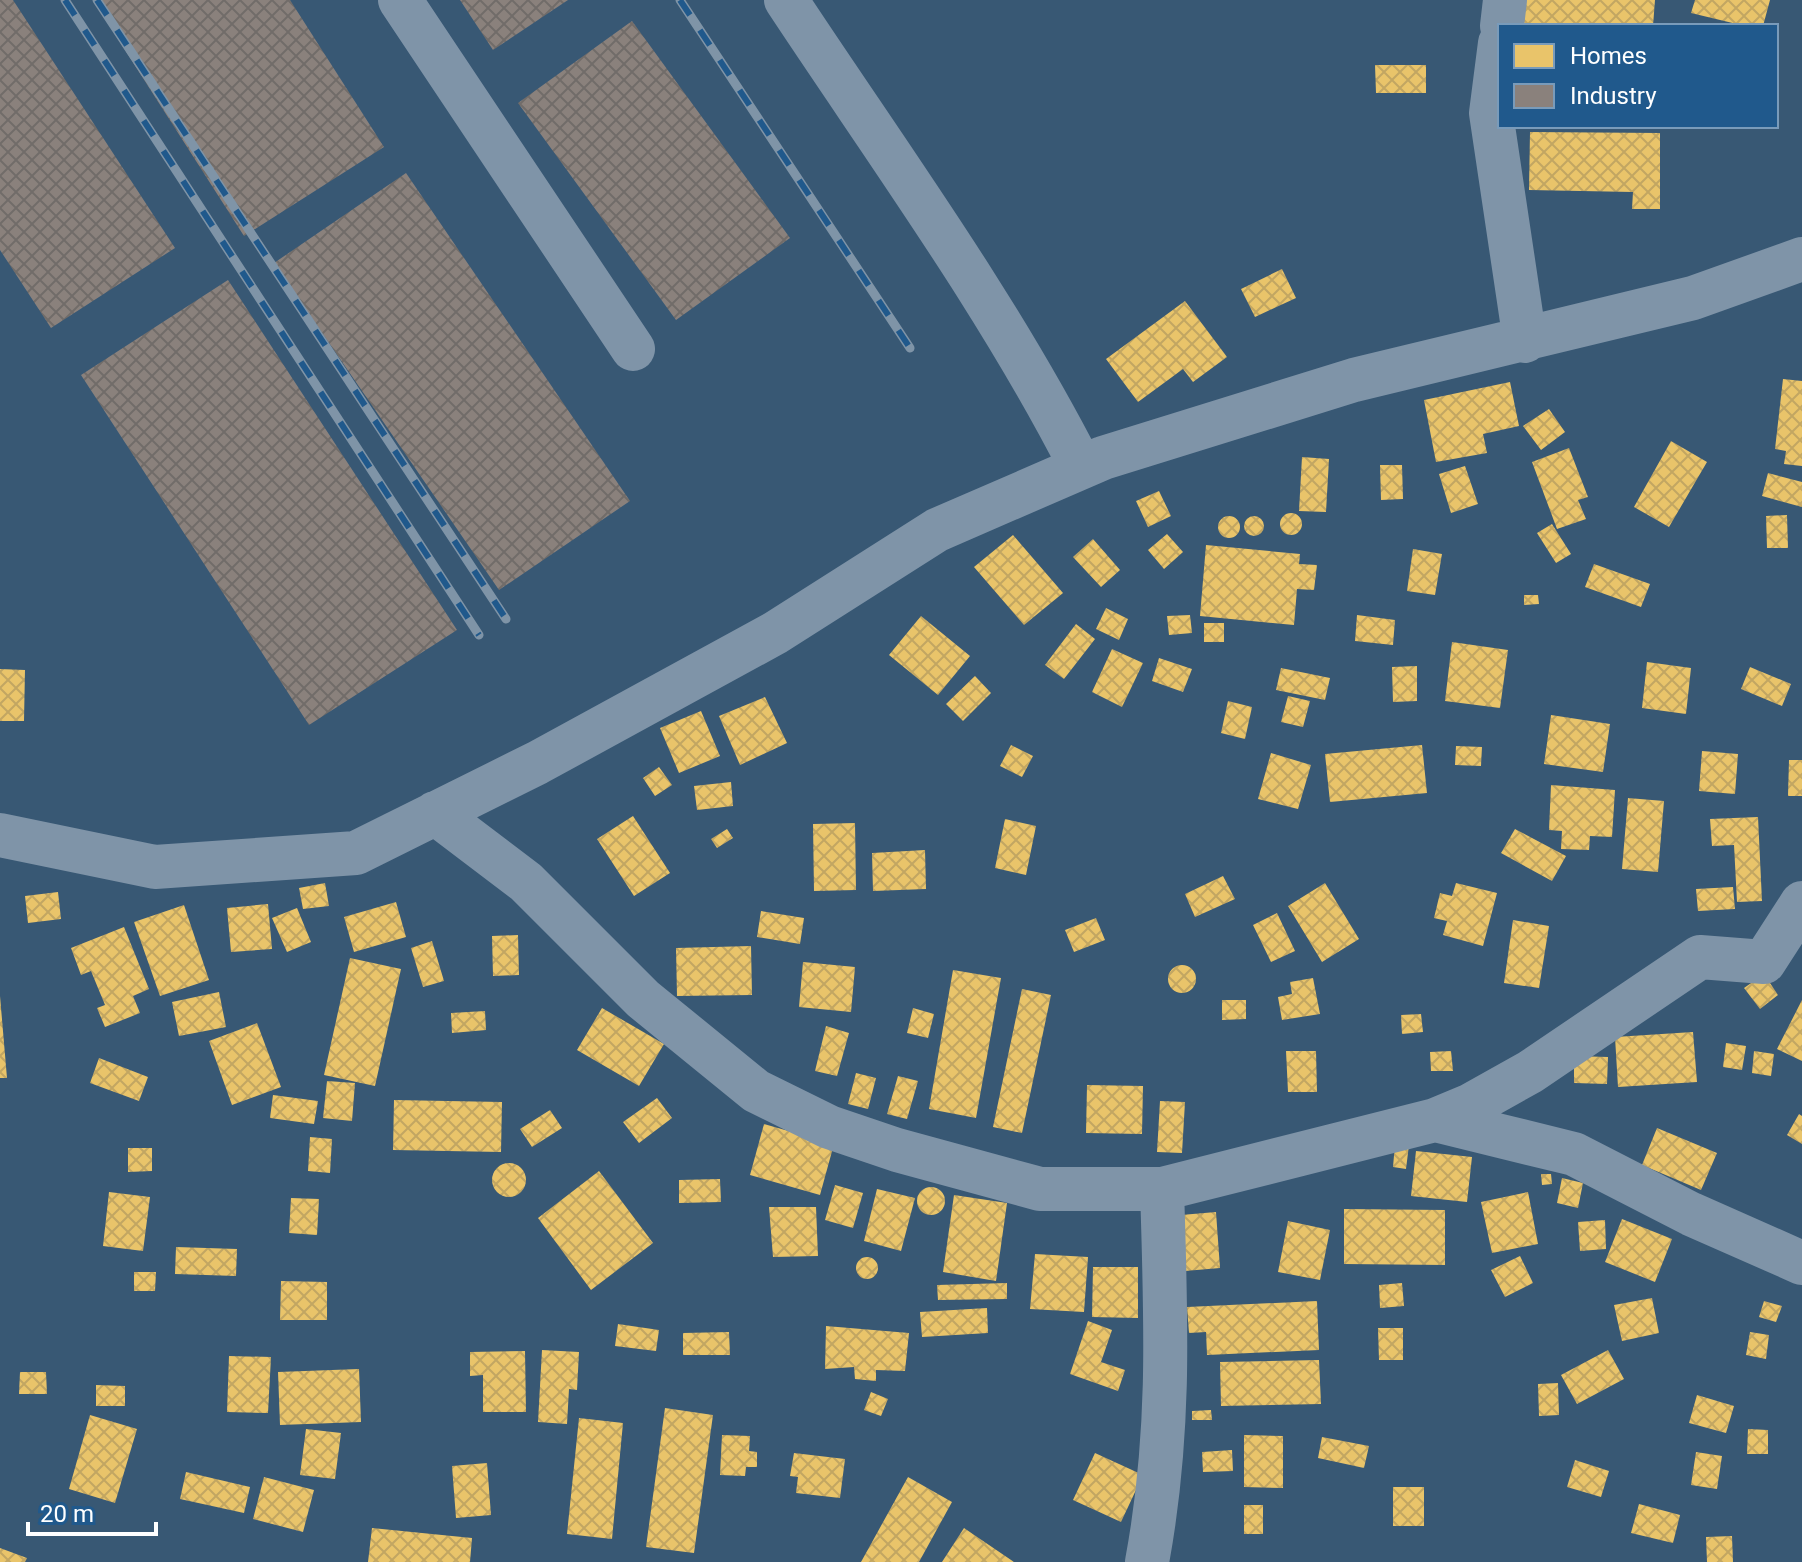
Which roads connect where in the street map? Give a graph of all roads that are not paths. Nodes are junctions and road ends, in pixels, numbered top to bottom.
1 (400, 0) edge
2 (786, 0) edge
3 (1505, 0) edge
4 (1502, 24) edge
5 (1498, 59) edge
6 (1802, 259) edge
7 (1525, 341) junction
8 (633, 349) dead end
9 (1081, 467) junction
10 (435, 813) junction
11 (0, 835) edge
12 (1802, 903) edge
13 (1435, 1120) junction
14 (1162, 1189) junction
15 (1802, 1263) edge
16 (1147, 1562) edge

1 - 8 street
2 - 9 street
3 - 4 street
5 - 7 street
6 - 7 street
7 - 9 street
9 - 10 street
10 - 11 street
10 - 14 street
12 - 13 street
13 - 14 street
13 - 15 street
14 - 16 street

